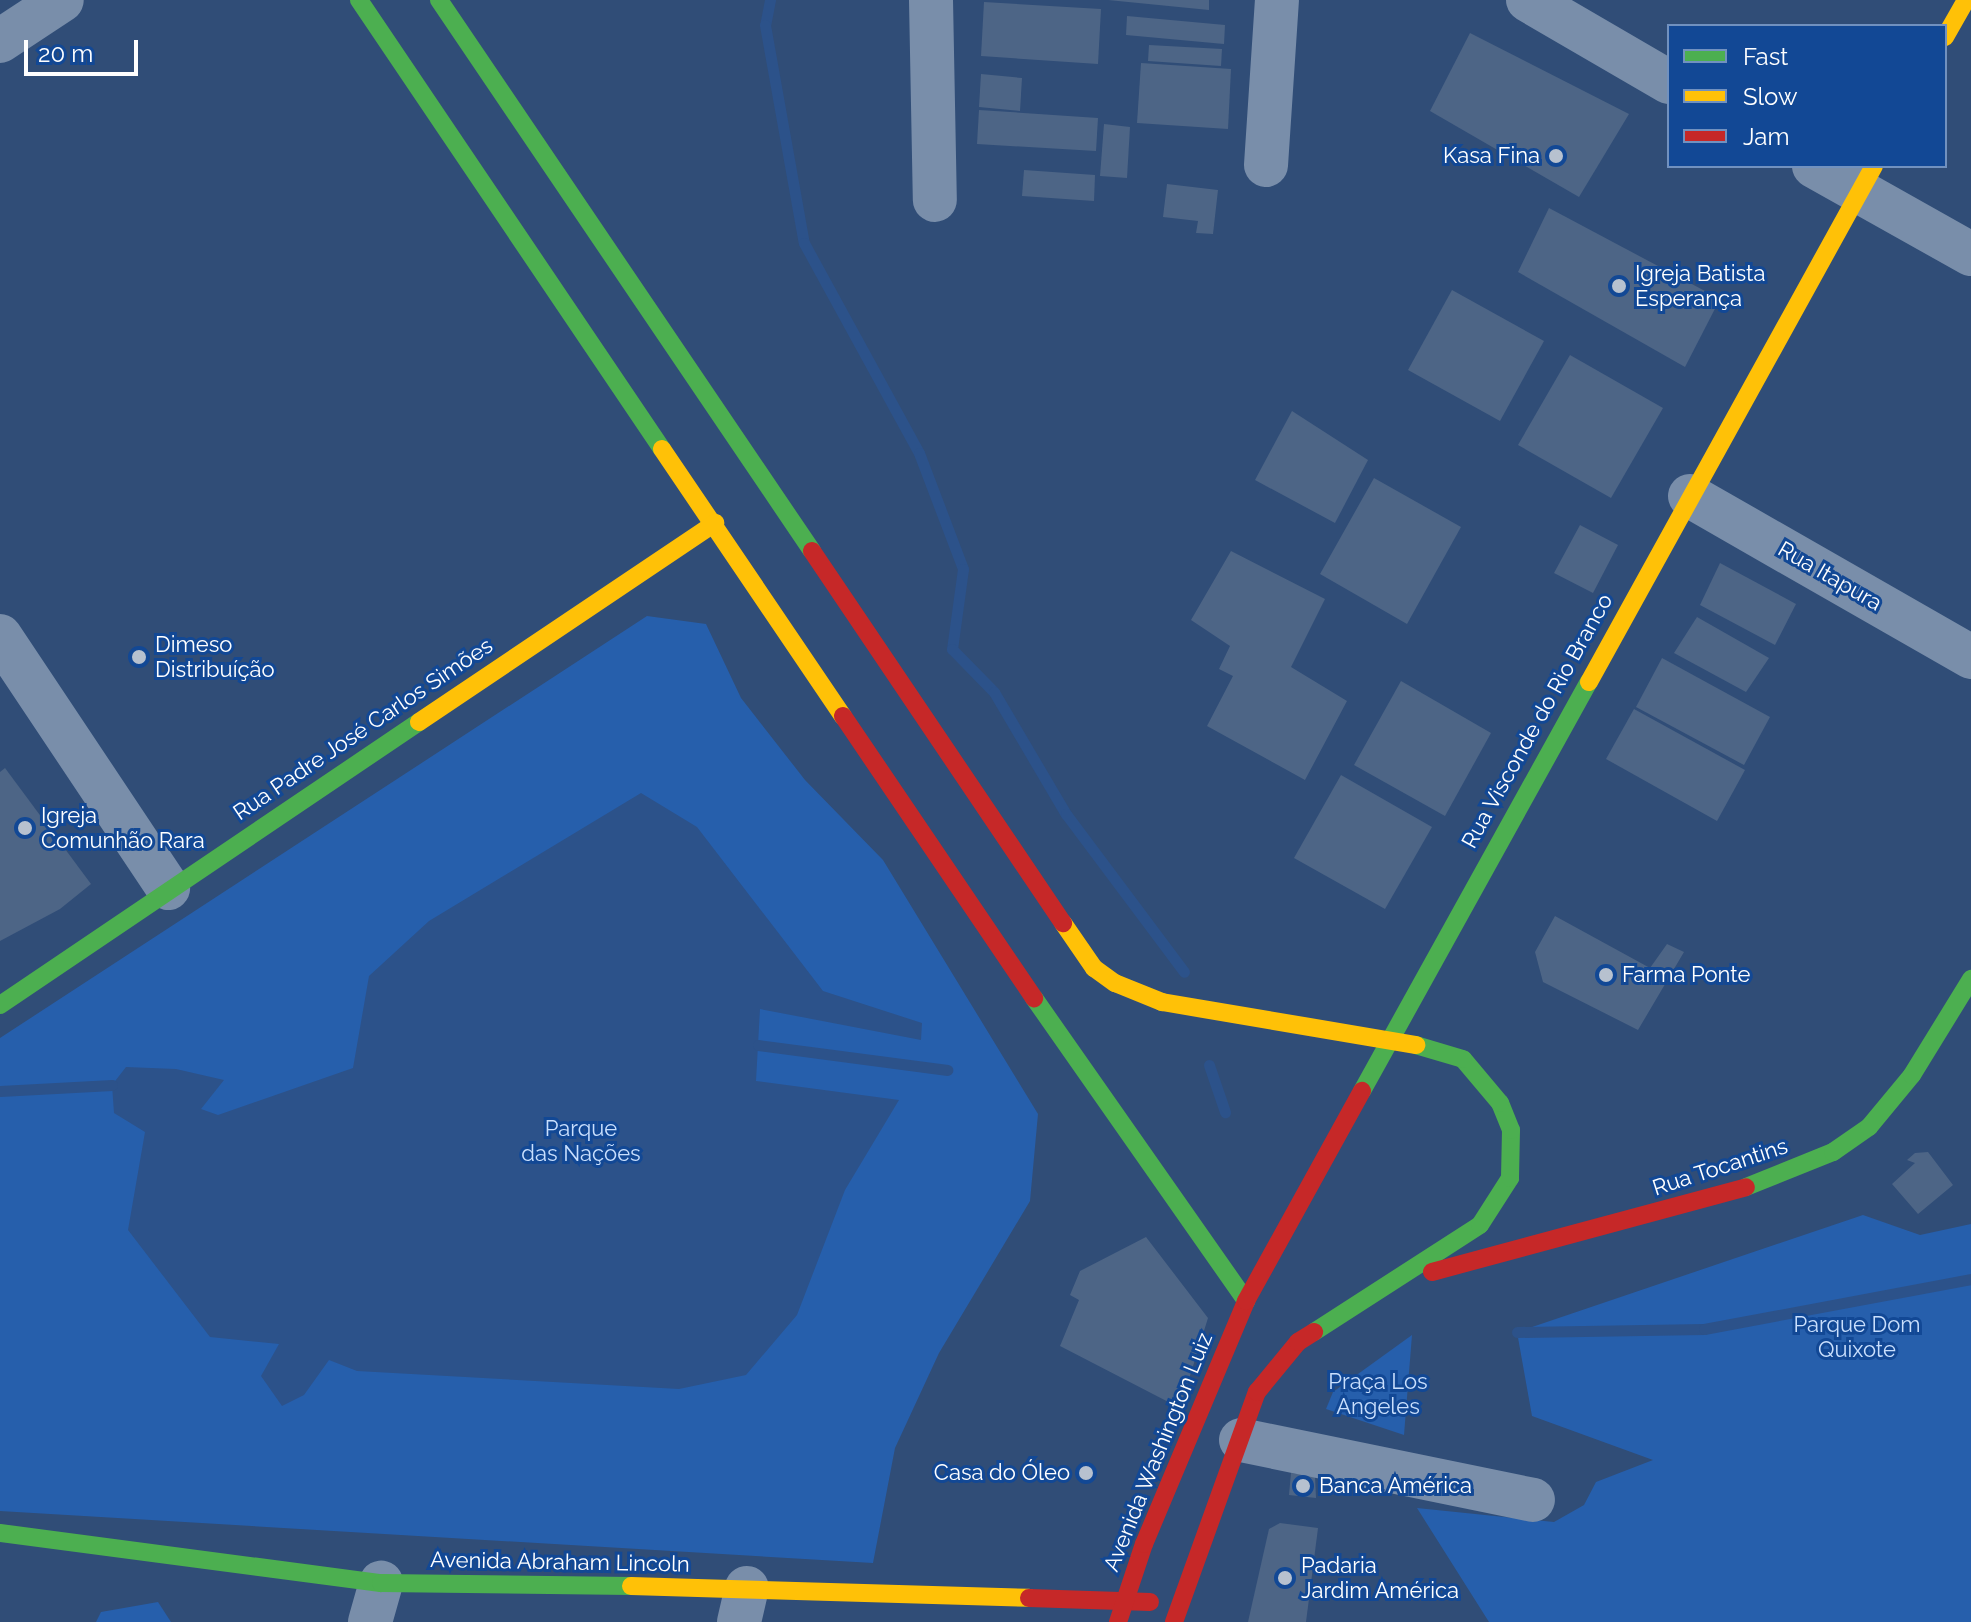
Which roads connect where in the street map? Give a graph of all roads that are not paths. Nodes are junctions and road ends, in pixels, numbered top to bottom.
1 (62, 0) edge
2 (359, 0) edge
3 (439, 0) edge
4 (931, 0) edge
5 (1277, 0) edge
6 (1528, 0) edge
7 (1966, 0) edge
8 (1947, 33) edge
9 (0, 41) edge
10 (1667, 81) edge
11 (1266, 165) dead end
12 (1822, 168) edge
13 (1867, 179) edge
14 (935, 200) dead end
15 (1971, 254) edge
16 (1690, 496) junction
17 (715, 523) junction
18 (0, 636) edge
19 (1971, 657) edge
20 (168, 888) junction
21 (1971, 979) edge
22 (0, 1005) edge
23 (1389, 1038) junction
24 (1402, 1280) junction
25 (1246, 1301) junction
26 (1268, 1378) junction
27 (1241, 1440) junction
28 (1309, 1454) junction
29 (1533, 1500) dead end
30 (0, 1533) edge
31 (1123, 1601) junction
32 (375, 1603) edge
33 (1178, 1603) junction
34 (743, 1605) edge
35 (1118, 1622) edge
36 (1174, 1622) edge

1 - 9 street
2 - 17 main road
3 - 23 main road
4 - 14 street
5 - 11 street
6 - 10 street
7 - 8 main road
12 - 13 street
13 - 15 street
13 - 16 main road, Rua Visconde do Rio Branco
16 - 19 street, Rua Itapura
16 - 23 main road, Rua Visconde do Rio Branco
17 - 20 main road, Rua Padre José Carlos Simões
17 - 25 main road
18 - 20 street
20 - 22 main road, Rua Padre José Carlos Simões
21 - 24 main road, Rua Tocantins
23 - 24 main road
23 - 25 main road, Rua Visconde do Rio Branco
24 - 26 main road
25 - 31 main road, Avenida Washington Luiz
26 - 27 main road
26 - 28 street
27 - 28 street
27 - 33 main road
28 - 29 street
30 - 32 main road, Avenida Abraham Lincoln
31 - 33 main road, Avenida Abraham Lincoln
31 - 34 main road, Avenida Abraham Lincoln
31 - 35 main road, Avenida Washington Luiz
32 - 34 main road, Avenida Abraham Lincoln
33 - 36 main road

